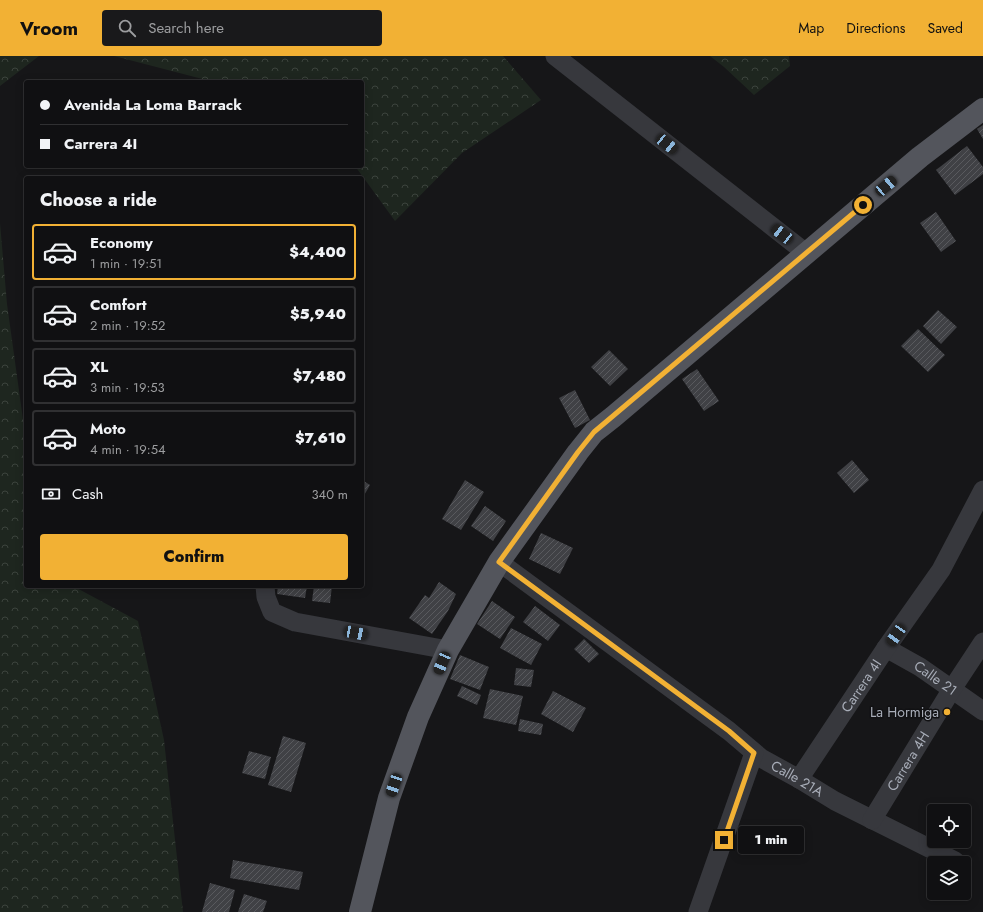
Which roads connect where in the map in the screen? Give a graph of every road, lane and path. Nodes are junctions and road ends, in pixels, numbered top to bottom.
1 (555, 56) edge
2 (983, 109) edge
3 (806, 254) junction
4 (983, 490) edge
5 (499, 562) junction
6 (266, 588) edge
7 (983, 642) edge
8 (886, 648) junction
9 (448, 650) junction
10 (952, 689) junction
11 (983, 711) edge
12 (754, 753) junction
13 (799, 779) junction
14 (872, 820) junction
15 (945, 856) edge
16 (360, 912) edge
17 (698, 912) edge

1 - 3 street
2 - 3 main road
3 - 5 main road
4 - 8 street, Carrera 4I
5 - 9 main road
5 - 12 street, Calle 21A
6 - 9 street
7 - 10 street, Carrera 4H
8 - 10 street, Calle 21
8 - 13 street, Carrera 4I
9 - 16 main road
10 - 11 street, Calle 21
10 - 14 street, Carrera 4H
12 - 13 street, Calle 21A
12 - 17 street
13 - 14 street, Calle 21A
14 - 15 street, Calle 21A

